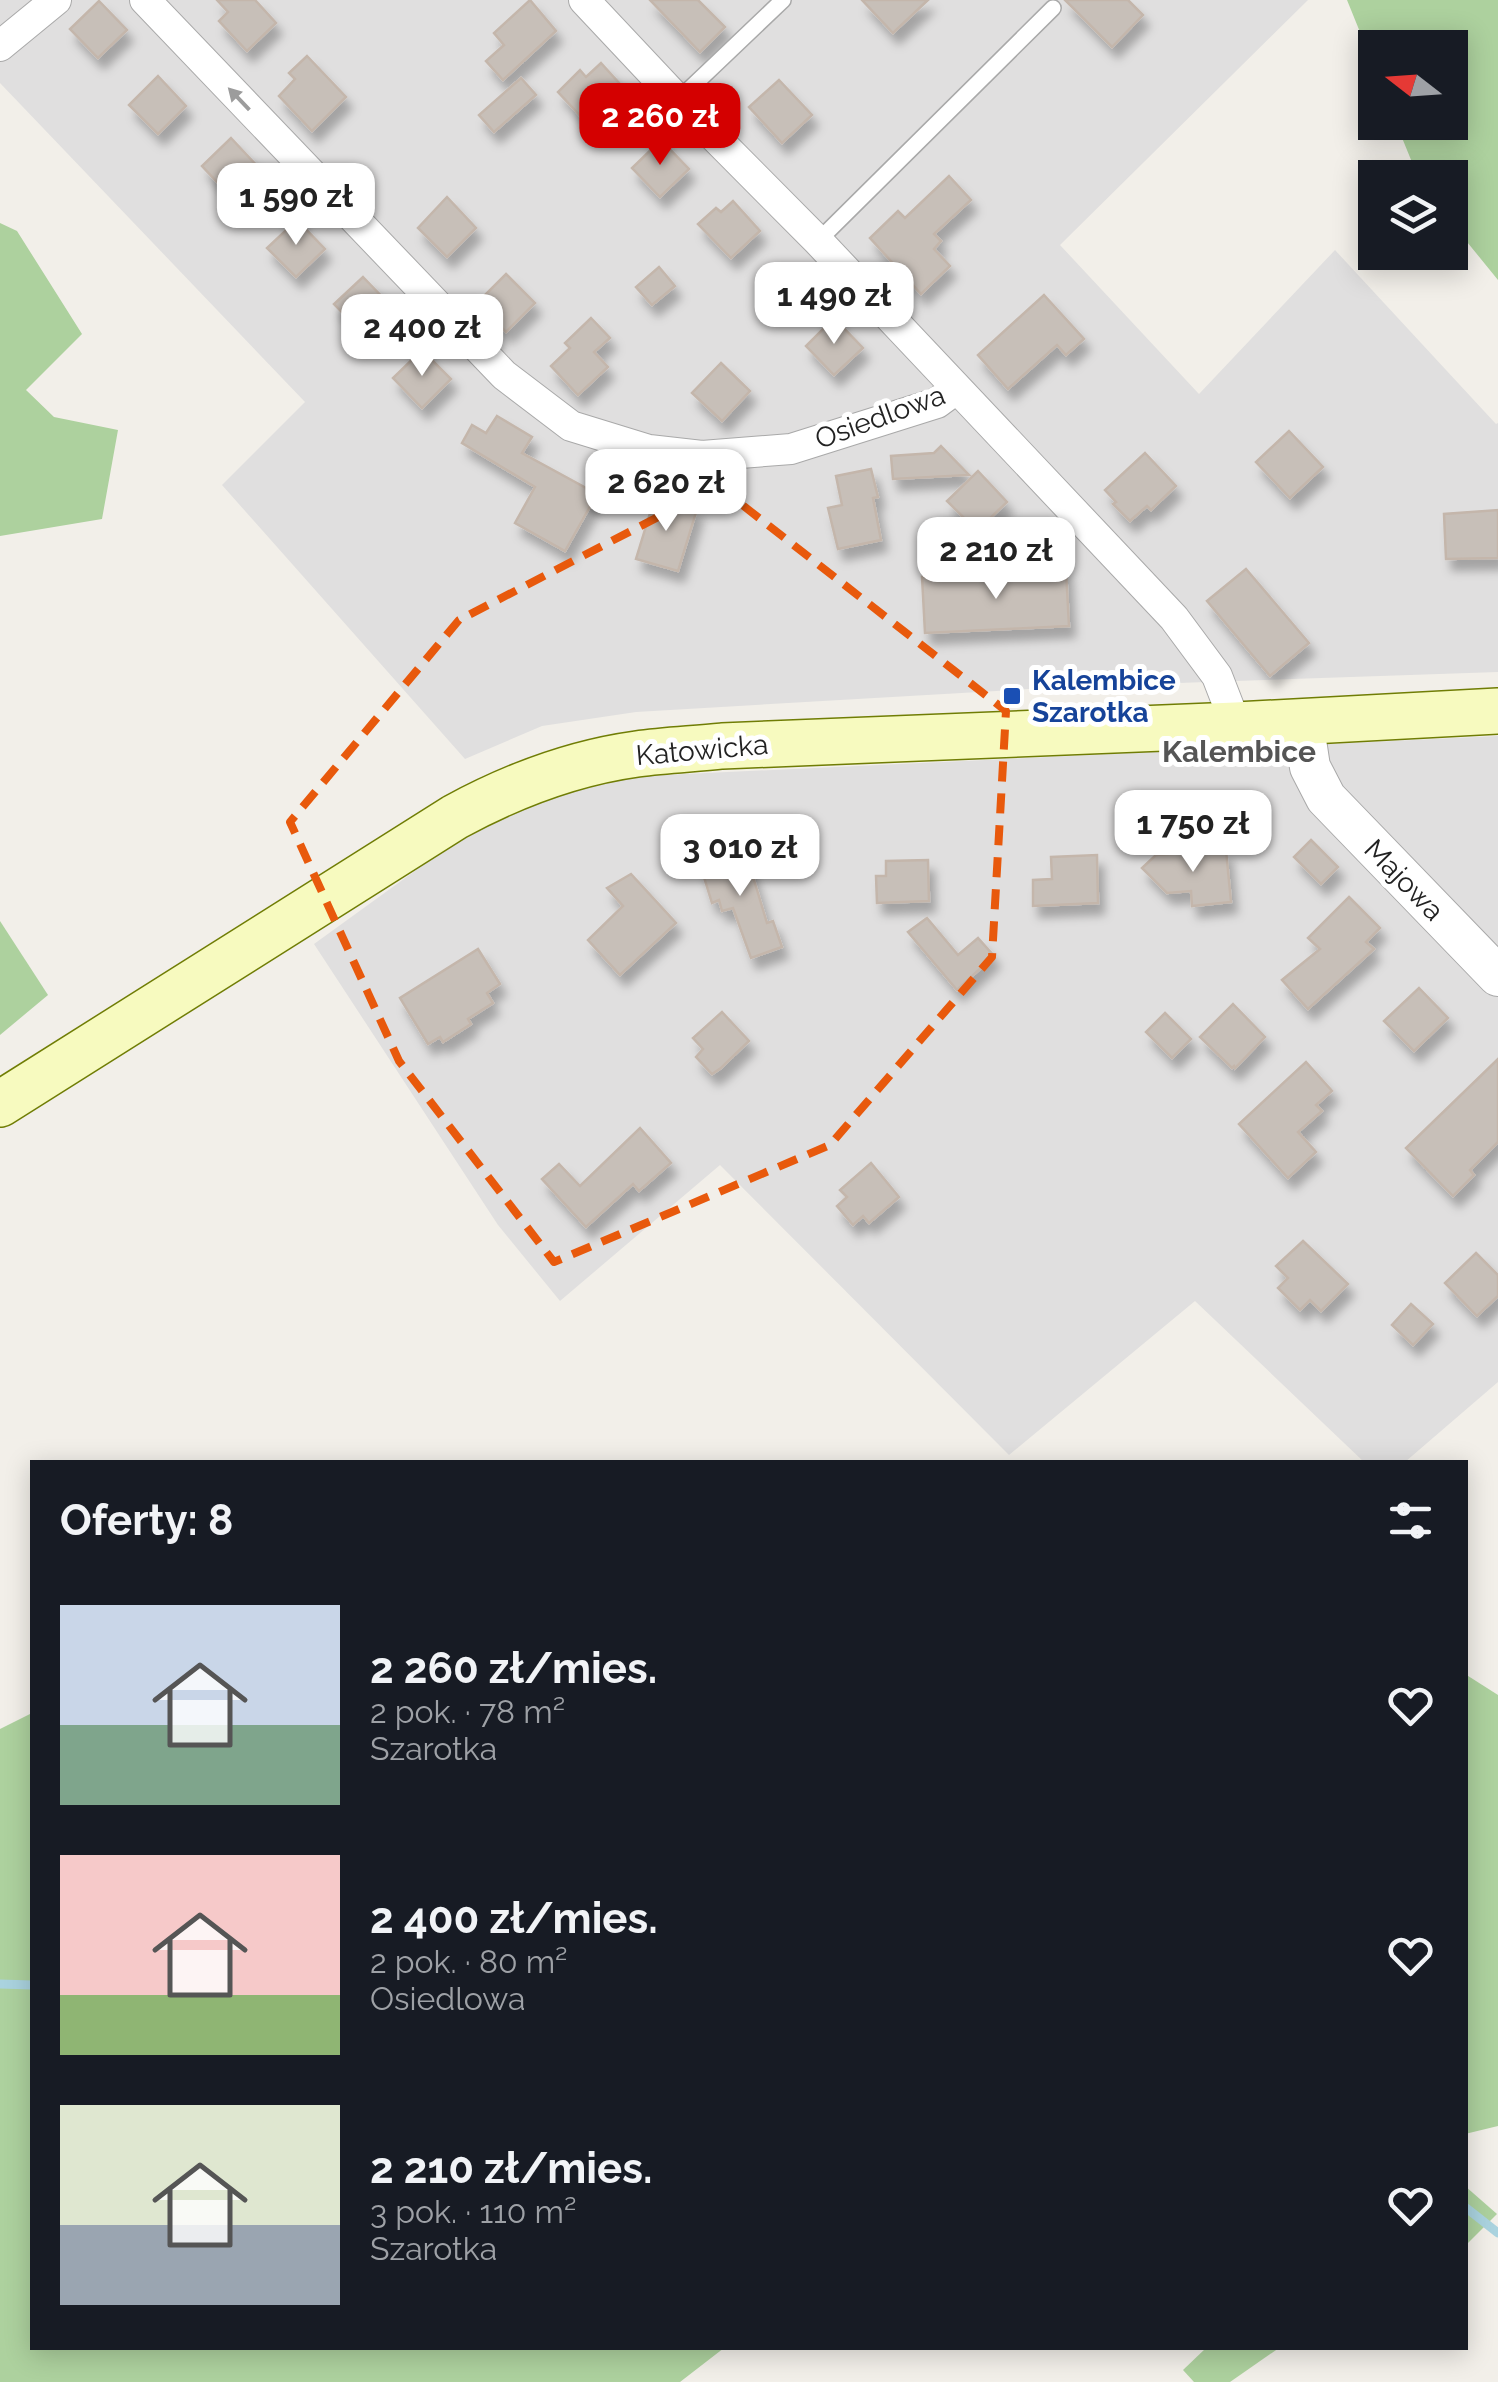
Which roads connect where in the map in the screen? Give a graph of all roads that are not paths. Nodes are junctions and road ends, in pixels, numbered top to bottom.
1 (56, 0) edge
2 (145, 0) edge
3 (584, 0) edge
4 (784, 0) edge
5 (1052, 8) dead end
6 (0, 46) edge
7 (678, 100) junction
8 (818, 241) junction
9 (956, 390) junction
10 (1498, 711) edge
11 (1303, 721) junction
12 (1236, 724) junction
13 (1498, 976) edge
14 (0, 1104) edge

1 - 6 street
9 -> 2 street, Osiedlowa
3 - 7 street
4 - 7 lane
5 - 8 lane
7 - 8 street
8 - 9 street
9 - 12 street
10 - 11 main road, Katowicka
11 - 12 main road, Katowicka
11 - 13 street, Majowa
12 - 14 main road, Katowicka

